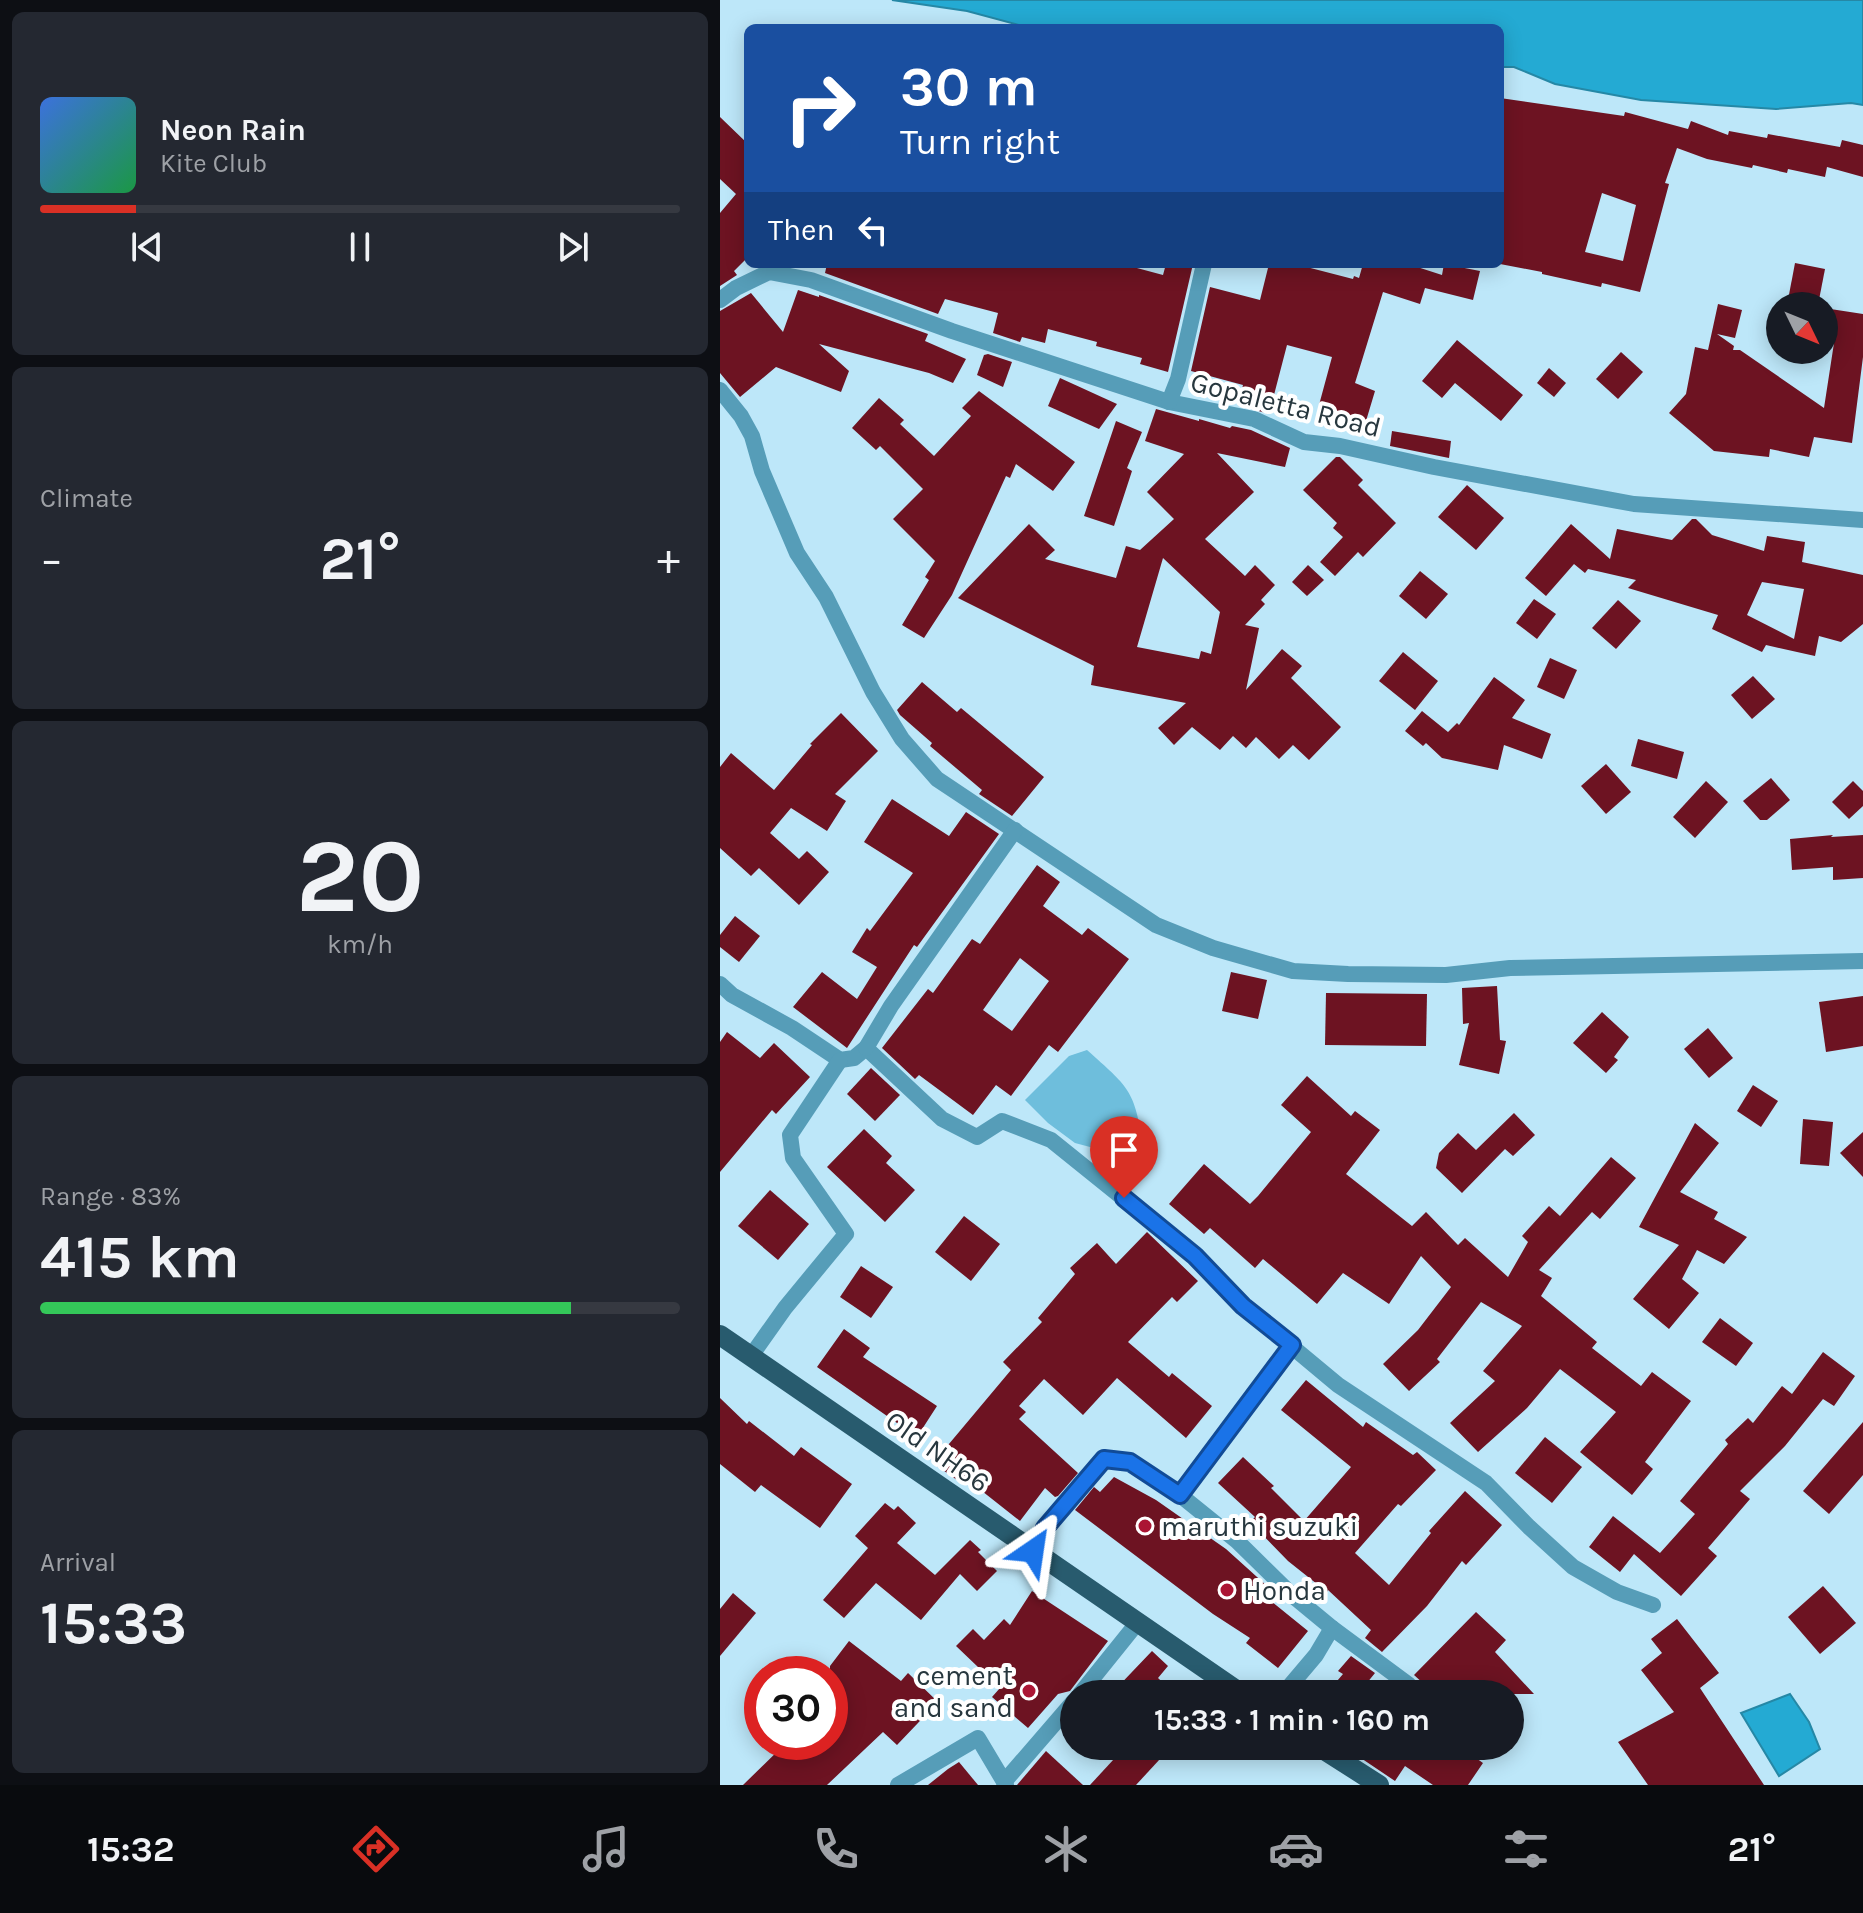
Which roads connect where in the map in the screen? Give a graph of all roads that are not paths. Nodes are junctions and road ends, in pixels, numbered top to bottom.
1 (1203, 268) edge
2 (720, 300) edge
3 (720, 390) edge
4 (1169, 402) junction
5 (1863, 520) edge
6 (1015, 830) junction
7 (1863, 961) edge
8 (720, 984) edge
9 (866, 1048) junction
10 (840, 1060) junction
11 (720, 1335) edge
12 (1292, 1345) junction
13 (751, 1356) junction
14 (1180, 1495) junction
15 (1033, 1551) junction
16 (1653, 1605) dead end
17 (1138, 1622) junction
18 (1332, 1628) junction
19 (1091, 1680) edge
20 (1222, 1680) edge
21 (1295, 1680) edge
22 (1402, 1680) edge
23 (1060, 1718) edge
24 (1340, 1760) edge
25 (1005, 1784) edge
26 (898, 1785) edge
27 (1379, 1785) edge

1 - 4 street
2 - 4 street, Gopaletta Road
3 - 6 street
4 - 5 street, Gopaletta Road
6 - 7 street
6 - 9 street
8 - 10 street
9 - 10 street
9 - 12 street
10 - 13 street
11 - 13 main road, Old NH66
12 - 14 street
12 - 16 street
13 - 15 main road, Old NH66
14 - 15 street
14 - 18 street
15 - 17 main road, Old NH66
17 - 19 street
17 - 20 main road, Old NH66
18 - 21 street
18 - 22 street
23 - 25 street
24 - 27 main road
25 - 26 street

